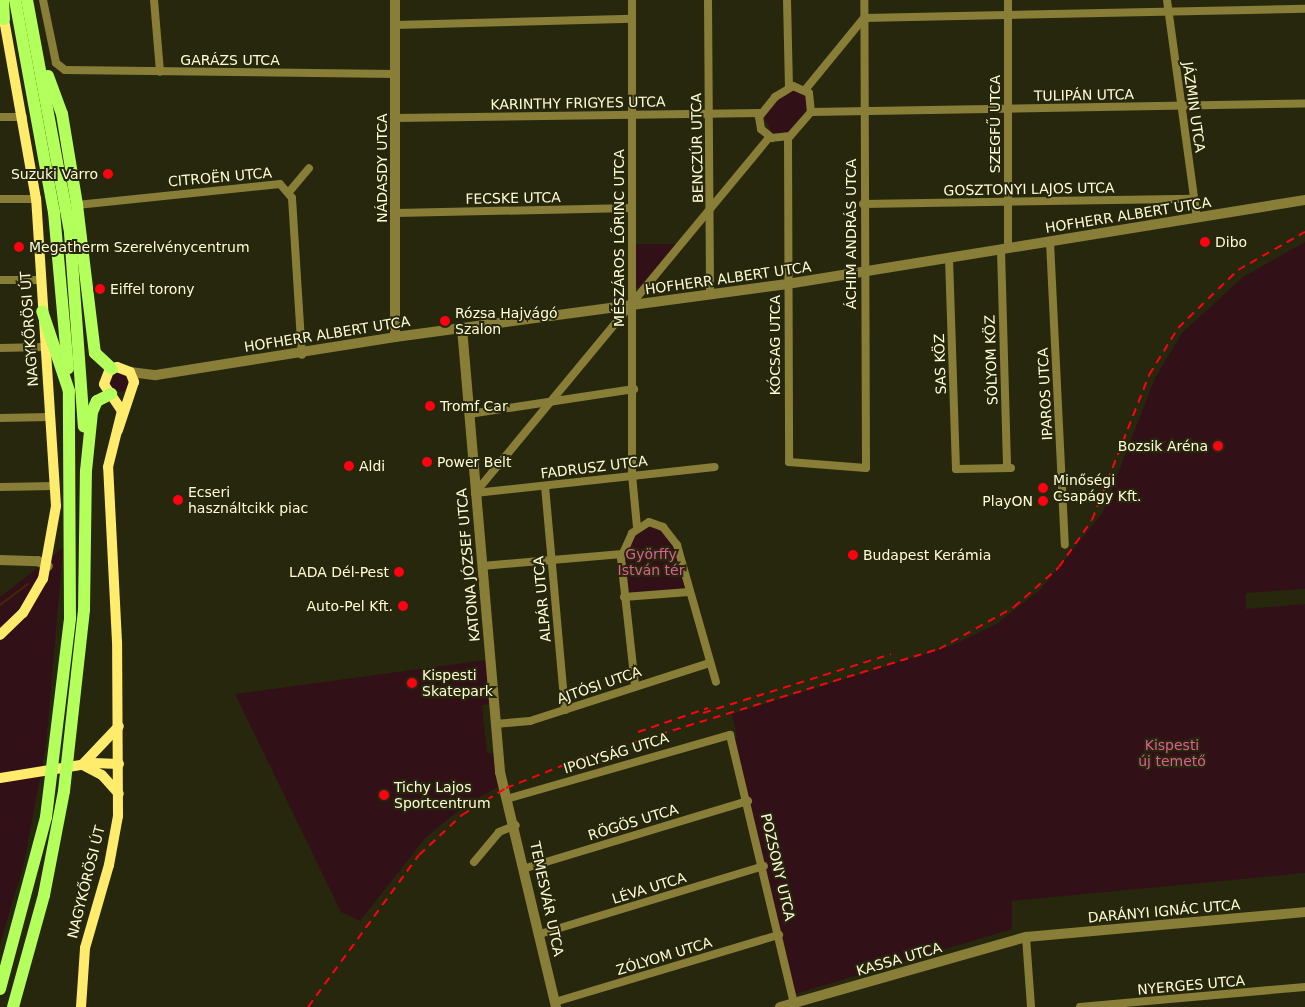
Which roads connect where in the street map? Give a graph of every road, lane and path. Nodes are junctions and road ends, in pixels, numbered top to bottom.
1 (3, 0) edge
2 (15, 0) edge
3 (27, 0) edge
4 (43, 0) edge
5 (154, 0) edge
6 (395, 0) edge
7 (632, 0) edge
8 (708, 0) edge
9 (787, 0) edge
10 (864, 0) edge
11 (1008, 0) edge
12 (1167, 0) edge
13 (0, 6) edge
14 (1305, 10) edge
15 (1168, 12) junction
16 (1009, 15) junction
17 (864, 18) junction
18 (4, 19) junction
19 (632, 19) junction
20 (395, 25) junction
21 (4, 37) edge
22 (39, 58) junction
23 (160, 72) junction
24 (395, 74) junction
25 (789, 87) junction
26 (805, 90) junction
27 (1305, 103) edge
28 (1181, 106) junction
29 (1008, 109) junction
30 (863, 110) junction
31 (811, 112) junction
32 (708, 113) junction
33 (631, 114) junction
34 (761, 114) junction
35 (0, 117) edge
36 (23, 117) junction
37 (395, 118) junction
38 (769, 136) junction
39 (788, 137) junction
40 (309, 168) dead end
41 (289, 192) junction
42 (0, 199) edge
43 (36, 199) junction
44 (1194, 199) junction
45 (1305, 200) edge
46 (1008, 202) junction
47 (863, 204) junction
48 (77, 205) junction
49 (631, 208) junction
50 (710, 209) junction
51 (396, 213) junction
52 (1197, 218) junction
53 (1050, 242) junction
54 (1004, 249) junction
55 (949, 258) junction
56 (864, 272) junction
57 (0, 280) edge
58 (41, 280) junction
59 (787, 284) junction
60 (710, 295) junction
61 (631, 306) junction
62 (42, 312) junction
63 (462, 328) junction
64 (395, 337) junction
65 (44, 347) junction
66 (0, 348) edge
67 (302, 355) junction
68 (112, 369) junction
69 (130, 372) junction
70 (154, 375) junction
71 (133, 388) junction
72 (634, 389) junction
73 (69, 391) junction
74 (111, 395) junction
75 (552, 401) junction
76 (469, 414) junction
77 (50, 417) junction
78 (0, 418) edge
79 (118, 430) junction
80 (789, 462) joint
81 (716, 467) dead end
82 (956, 469) joint
83 (86, 471) junction
84 (632, 475) junction
85 (54, 486) junction
86 (546, 486) junction
87 (0, 487) edge
88 (475, 493) junction
89 (637, 527) junction
90 (1065, 545) dead end
91 (622, 554) junction
92 (0, 560) edge
93 (551, 561) junction
94 (48, 566) junction
95 (482, 566) junction
96 (689, 592) junction
97 (624, 597) junction
98 (0, 636) edge
99 (710, 663) junction
100 (716, 682) dead end
101 (635, 685) junction
102 (565, 710) junction
103 (495, 724) junction
104 (119, 726) junction
105 (730, 735) joint
106 (119, 764) junction
107 (82, 765) junction
108 (0, 778) edge
109 (119, 794) junction
110 (510, 798) junction
111 (748, 801) junction
112 (516, 825) junction
113 (474, 862) dead end
114 (764, 866) junction
115 (526, 868) junction
116 (1305, 912) edge
117 (540, 934) junction
118 (779, 935) junction
119 (1026, 937) junction
120 (1305, 987) edge
121 (0, 989) edge
122 (556, 1004) edge
123 (795, 1005) edge
124 (13, 1007) edge
125 (80, 1007) edge
126 (780, 1007) edge
127 (1031, 1007) edge
128 (1080, 1007) edge

1 - 18 main road
2 - 73 main road
3 - 22 main road
4 - 23 street, GARÁZS UTCA
5 - 23 street
6 - 20 street, NÁDASDY UTCA
7 - 19 street, MÉSZÁROS LŐRINC UTCA
8 - 32 street, BENCZÚR UTCA
9 - 25 street
10 - 17 street, ÁCHIM ANDRÁS UTCA
11 - 16 street, SZEGFŰ UTCA
12 - 15 street, JÁZMIN UTCA
13 - 18 street, NAGYKŐRÖSI ÚT
14 - 15 street
15 - 16 street
15 - 28 street, JÁZMIN UTCA
16 - 17 street
16 - 29 street, SZEGFŰ UTCA
17 - 26 street
17 - 30 street, ÁCHIM ANDRÁS UTCA
18 - 21 main road, NAGYKŐRÖSI ÚT
19 - 20 street
19 - 33 street, MÉSZÁROS LŐRINC UTCA
20 - 24 street, NÁDASDY UTCA
21 - 36 main road, NAGYKŐRÖSI ÚT
22 - 48 main road
22 - 83 main road
23 - 24 street, GARÁZS UTCA
24 - 37 street, NÁDASDY UTCA
25 - 26 street
25 - 34 street
26 - 31 street
27 - 28 street, TULIPÁN UTCA
28 - 29 street, TULIPÁN UTCA
28 - 44 street, JÁZMIN UTCA
29 - 30 street, TULIPÁN UTCA
29 - 46 street, SZEGFŰ UTCA
30 - 31 street
30 - 47 street, ÁCHIM ANDRÁS UTCA
31 - 39 street
32 - 33 street, KARINTHY FRIGYES UTCA
32 - 34 street, KARINTHY FRIGYES UTCA
32 - 50 street, BENCZÚR UTCA
33 - 37 street, KARINTHY FRIGYES UTCA
33 - 49 street, MÉSZÁROS LŐRINC UTCA
34 - 38 street
35 - 36 street
36 - 43 main road, NAGYKŐRÖSI ÚT
37 - 51 street, NÁDASDY UTCA
38 - 39 street
38 - 50 street
39 - 59 street, KÓCSAG UTCA
40 - 41 street
41 - 48 street, CITROËN UTCA
41 - 67 street, CITROËN UTCA
42 - 43 street
43 - 58 main road, NAGYKŐRÖSI ÚT
44 - 46 street, GOSZTONYI LAJOS UTCA
44 - 52 street, JÁZMIN UTCA
45 - 52 street, HOFHERR ALBERT UTCA
46 - 47 street, GOSZTONYI LAJOS UTCA
46 - 54 street, SZEGFŰ UTCA
47 - 56 street, ÁCHIM ANDRÁS UTCA
48 - 68 main road
49 - 51 street, FECSKE UTCA
49 - 61 street, MÉSZÁROS LŐRINC UTCA
50 - 60 street, BENCZÚR UTCA
50 - 61 street
51 - 64 street, NÁDASDY UTCA
52 - 53 street, HOFHERR ALBERT UTCA
53 - 54 street, HOFHERR ALBERT UTCA
53 - 90 street, IPAROS UTCA
54 - 55 street, HOFHERR ALBERT UTCA
54 - 82 street, SÓLYOM KÖZ
55 - 56 street, HOFHERR ALBERT UTCA
55 - 82 street, SAS KÖZ
56 - 59 street, HOFHERR ALBERT UTCA
56 - 80 street, ÁCHIM ANDRÁS UTCA
57 - 58 street
58 - 62 main road, NAGYKŐRÖSI ÚT
59 - 60 street, HOFHERR ALBERT UTCA
59 - 80 street, KÓCSAG UTCA
60 - 61 street, HOFHERR ALBERT UTCA
61 - 63 street, HOFHERR ALBERT UTCA
61 - 72 street, MÉSZÁROS LŐRINC UTCA
61 - 75 street
62 - 65 main road, NAGYKŐRÖSI ÚT
62 - 73 main road
63 - 64 street, HOFHERR ALBERT UTCA
63 - 76 street, KATONA JÓZSEF UTCA
64 - 67 street, HOFHERR ALBERT UTCA
65 - 66 street
65 - 77 main road, NAGYKŐRÖSI ÚT
67 - 70 street, HOFHERR ALBERT UTCA
68 - 69 main road
68 - 74 main road, NAGYKŐRÖSI ÚT
69 - 70 street, HOFHERR ALBERT UTCA
69 - 71 main road
70 - 71 street, HOFHERR ALBERT UTCA
71 - 74 main road
71 - 79 main road, NAGYKŐRÖSI ÚT
72 - 75 street
72 - 84 street, MÉSZÁROS LŐRINC UTCA
73 - 121 main road
74 - 79 main road, NAGYKŐRÖSI ÚT
74 - 83 main road
75 - 76 street
75 - 88 street
76 - 88 street, KATONA JÓZSEF UTCA
77 - 78 street
77 - 85 main road, NAGYKŐRÖSI ÚT
79 - 104 main road, NAGYKŐRÖSI ÚT
81 - 84 street, FADRUSZ UTCA
83 - 124 main road
84 - 86 street, FADRUSZ UTCA
84 - 89 street, MÉSZÁROS LŐRINC UTCA
85 - 87 street
85 - 94 main road, NAGYKŐRÖSI ÚT
86 - 88 street, FADRUSZ UTCA
86 - 93 street, ALPÁR UTCA
88 - 95 street, KATONA JÓZSEF UTCA
89 - 91 street
89 - 96 street
91 - 93 street
91 - 97 street
92 - 94 street
93 - 95 street
93 - 102 street, ALPÁR UTCA
94 - 98 main road, NAGYKŐRÖSI ÚT
95 - 103 street, KATONA JÓZSEF UTCA
96 - 97 street
96 - 99 street
97 - 101 street
99 - 100 street
99 - 101 street, AJTÓSI UTCA
101 - 102 street, AJTÓSI UTCA
102 - 103 street, AJTÓSI UTCA
103 - 110 street, KATONA JÓZSEF UTCA
104 - 106 main road, NAGYKŐRÖSI ÚT
104 - 107 main road
105 - 110 street, IPOLYSÁG UTCA
105 - 111 street, POZSONY UTCA
106 - 107 main road
106 - 109 main road, NAGYKŐRÖSI ÚT
107 - 108 main road
107 - 109 main road
109 - 125 main road, NAGYKŐRÖSI ÚT
110 - 112 street, TEMESVÁR UTCA
111 - 114 street, POZSONY UTCA
111 - 115 street, RÖGÖS UTCA
112 - 113 street
112 - 115 street, TEMESVÁR UTCA
114 - 117 street, LÉVA UTCA
114 - 118 street, POZSONY UTCA
115 - 117 street, TEMESVÁR UTCA
116 - 119 street, DARÁNYI IGNÁC UTCA
117 - 122 street, TEMESVÁR UTCA
118 - 122 street, ZÓLYOM UTCA
118 - 123 street, POZSONY UTCA
119 - 123 street, KASSA UTCA
119 - 127 street
120 - 128 street, NYERGES UTCA
123 - 126 street, KASSA UTCA

